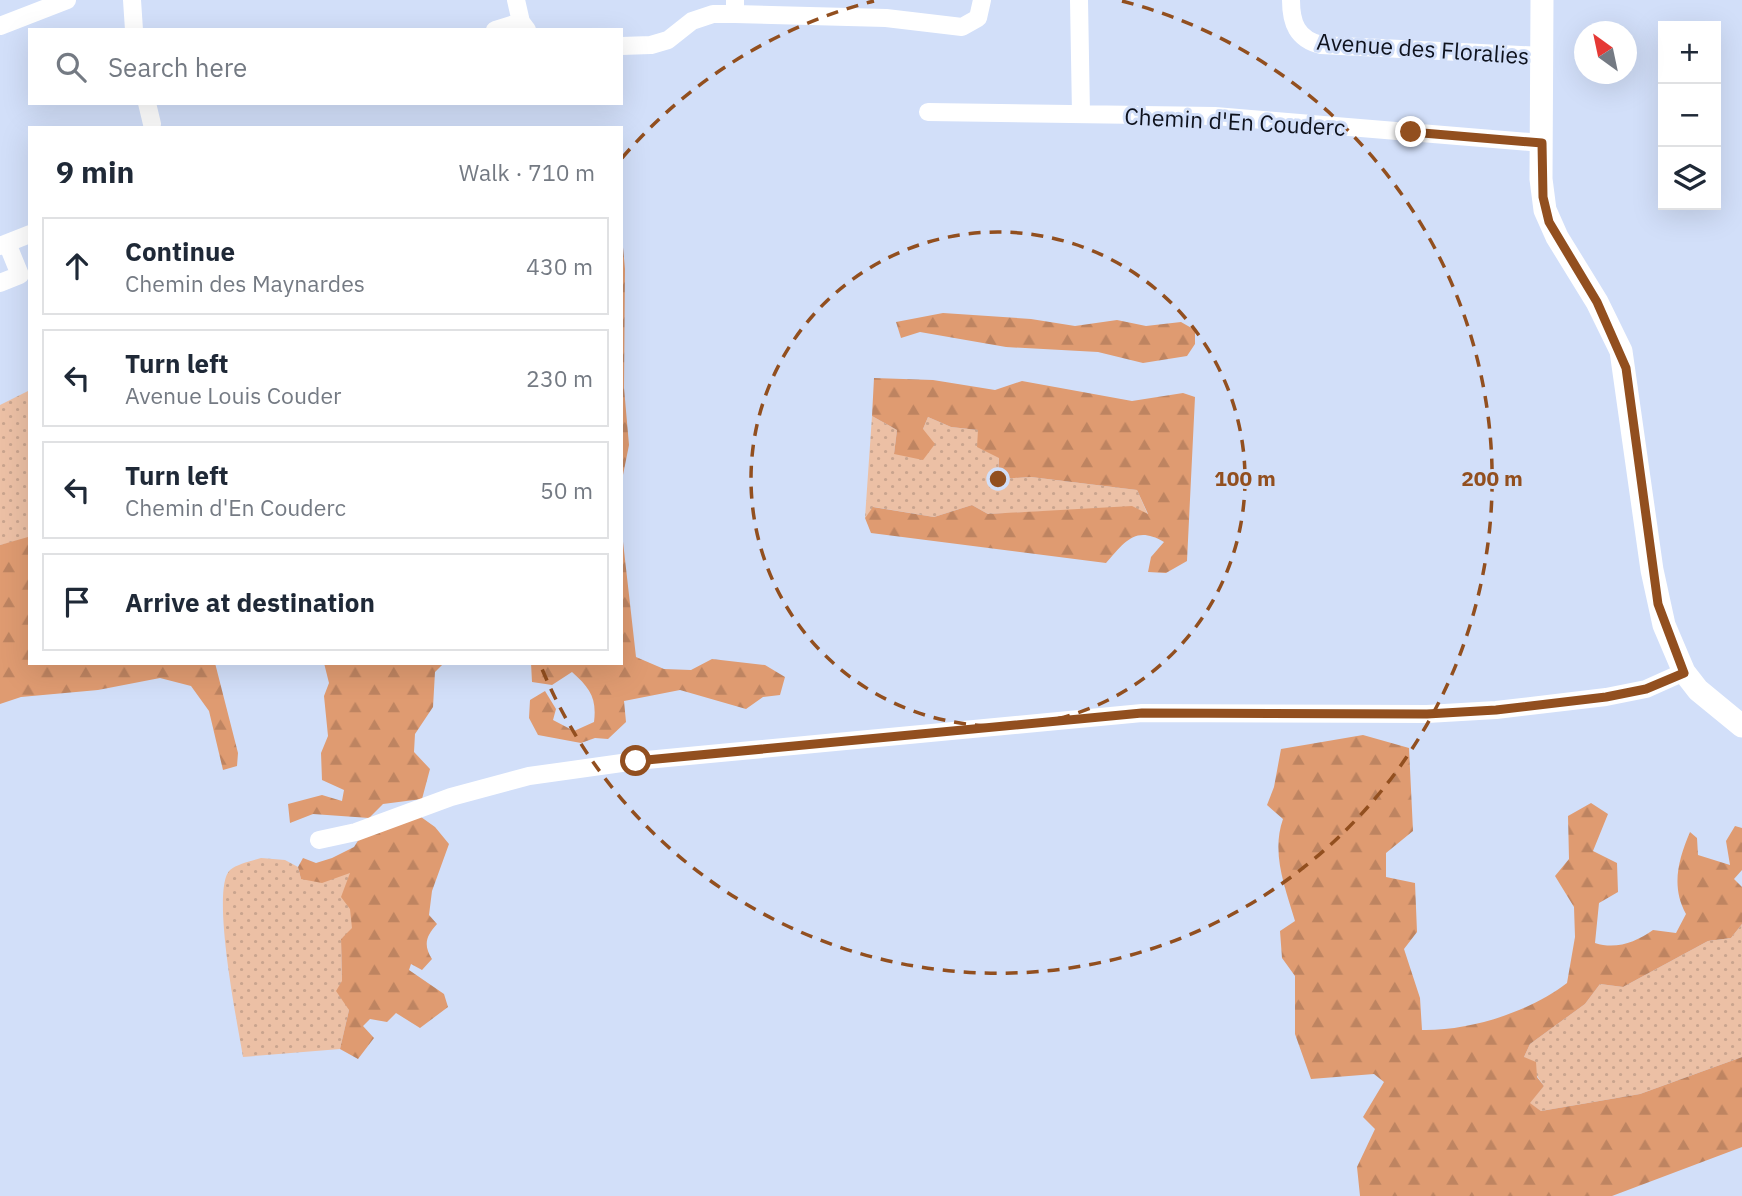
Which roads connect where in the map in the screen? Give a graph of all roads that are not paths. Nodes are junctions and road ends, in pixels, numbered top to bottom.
1 (67, 0) edge
2 (132, 0) edge
3 (516, 0) edge
4 (982, 0) edge
5 (1079, 0) edge
6 (1292, 0) edge
7 (1542, 0) edge
8 (735, 7) edge
9 (0, 26) edge
10 (524, 26) edge
11 (134, 28) edge
12 (623, 46) edge
13 (1542, 56) junction
14 (147, 105) edge
15 (928, 112) dead end
16 (1081, 114) junction
17 (152, 124) dead end
18 (1542, 143) junction
19 (28, 235) edge
20 (3, 244) edge
21 (0, 283) edge
22 (1684, 673) junction
23 (1742, 726) edge
24 (319, 839) dead end

1 - 9 street
2 - 11 street
3 - 10 street
4 - 8 street
5 - 16 street
6 - 13 street, Avenue des Floralies
7 - 13 street
8 - 12 street
13 - 18 street
14 - 17 street
15 - 16 street, Chemin d'En Couderc
16 - 18 street, Chemin d'En Couderc
18 - 22 street
19 - 20 street
20 - 21 street
22 - 23 street
22 - 24 street

